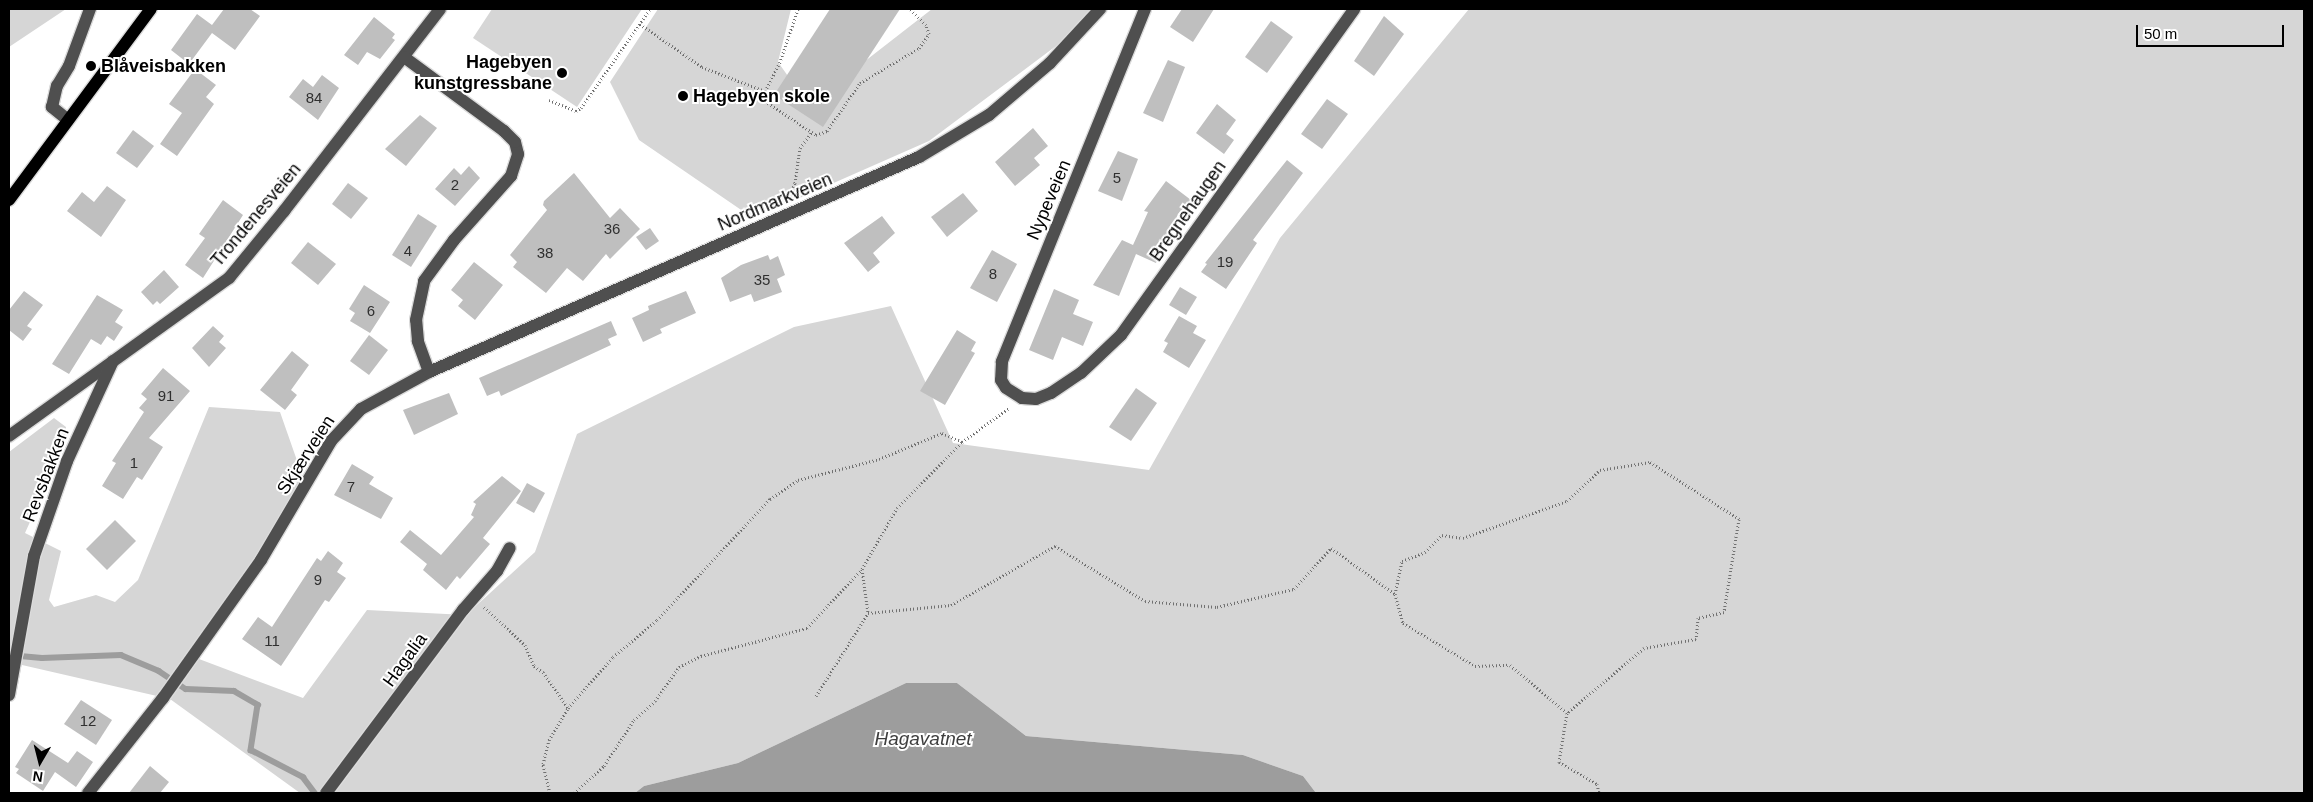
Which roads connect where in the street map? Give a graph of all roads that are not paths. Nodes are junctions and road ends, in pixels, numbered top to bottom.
1 (90, 9) edge
2 (151, 9) edge
3 (440, 9) edge
4 (1100, 9) edge
5 (1145, 9) edge
6 (1354, 9) edge
7 (404, 57) junction
8 (68, 120) junction
9 (9, 200) edge
10 (114, 361) junction
11 (429, 372) junction
12 (1022, 398) joint
13 (9, 436) edge
14 (510, 548) dead end
15 (12, 670) edge
16 (9, 695) edge
17 (88, 793) edge
18 (326, 793) edge

1 - 8 street
2 - 8 main road
3 - 7 street, Trondenesveien
4 - 11 street, Nordmarkveien
5 - 12 street, Nypeveien
6 - 12 street, Bregnehaugen
7 - 10 street, Trondenesveien
7 - 11 street
8 - 9 main road
10 - 13 street, Trondenesveien
10 - 15 street, Revsbakken
11 - 17 street, Skjærveien
14 - 18 street, Hagalia
15 - 16 street, Revsbakken

